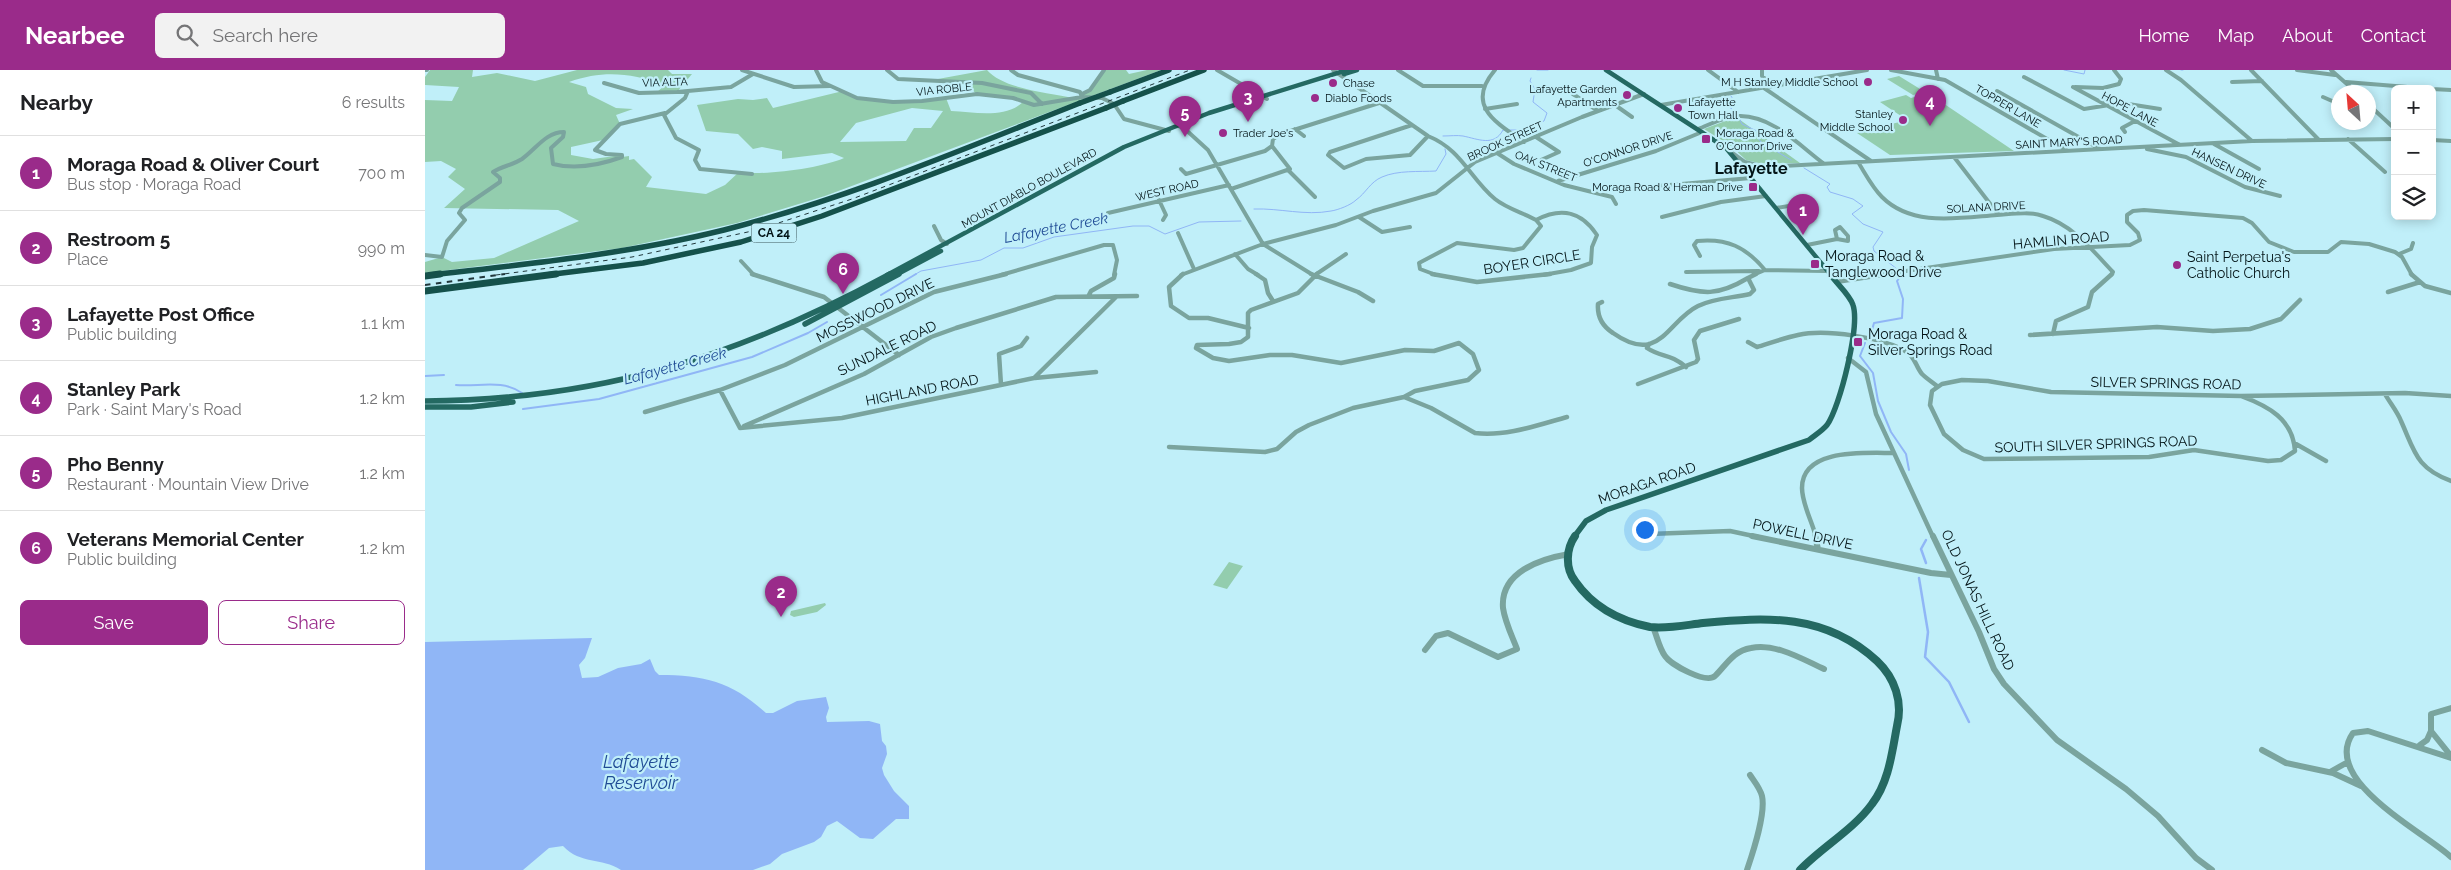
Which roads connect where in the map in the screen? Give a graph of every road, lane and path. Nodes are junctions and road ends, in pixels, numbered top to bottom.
1 (742, 70) edge
2 (816, 70) edge
3 (887, 70) edge
4 (1011, 70) edge
5 (1105, 70) edge
6 (1169, 70) edge
7 (1217, 70) edge
8 (1347, 70) edge
9 (1351, 70) edge
10 (1357, 70) edge
11 (1398, 70) edge
12 (1495, 70) edge
13 (1606, 70) edge
14 (1708, 70) edge
15 (1763, 70) edge
16 (1845, 70) edge
17 (1867, 70) edge
18 (1891, 70) edge
19 (1937, 70) edge
20 (2114, 70) edge
21 (2166, 70) edge
22 (2251, 70) edge
23 (2297, 70) edge
24 (2331, 70) edge
25 (1201, 71) edge
26 (1337, 73) edge
27 (1849, 73) junction
28 (753, 74) junction
29 (2335, 75) junction
30 (2024, 77) dead end
31 (1938, 79) junction
32 (2262, 81) junction
33 (2232, 82) dead end
34 (2346, 82) junction
35 (604, 83) dead end
36 (2349, 85) edge
37 (831, 86) junction
38 (1482, 86) junction
39 (1773, 86) junction
40 (2391, 86) edge
41 (1764, 88) junction
42 (2436, 89) edge
43 (2451, 90) edge
44 (688, 91) junction
45 (1997, 91) dead end
46 (1570, 92) dead end
47 (1738, 92) junction
48 (1644, 94) junction
49 (1082, 95) junction
50 (2323, 97) dead end
51 (1265, 98) junction
52 (2331, 100) edge
53 (1379, 103) junction
54 (1042, 104) junction
55 (1517, 104) dead end
56 (2103, 104) junction
57 (1615, 105) junction
58 (1661, 105) junction
59 (1485, 109) junction
60 (2160, 109) dead end
61 (1599, 111) junction
62 (665, 112) junction
63 (2376, 112) edge
64 (1632, 117) dead end
65 (2135, 121) junction
66 (2387, 121) junction
67 (2391, 122) edge
68 (1411, 125) junction
69 (2391, 125) edge
70 (1179, 126) junction
71 (1295, 129) junction
72 (1167, 130) junction
73 (1700, 130) junction
74 (2125, 132) dead end
75 (1303, 136) dead end
76 (1428, 136) junction
77 (1536, 137) junction
78 (2318, 139) junction
79 (2347, 139) junction
80 (2391, 139) edge
81 (2436, 140) edge
82 (2252, 141) junction
83 (2451, 141) edge
84 (1524, 142) junction
85 (2214, 143) junction
86 (2180, 145) junction
87 (1272, 146) junction
88 (2142, 147) junction
89 (1726, 148) junction
90 (2101, 149) junction
91 (2068, 151) junction
92 (1497, 153) junction
93 (1954, 157) junction
94 (1541, 160) dead end
95 (1871, 161) junction
96 (1463, 162) junction
97 (1475, 162) junction
98 (1857, 162) junction
99 (1824, 164) junction
100 (1218, 165) junction
101 (1777, 166) junction
102 (1467, 167) junction
103 (1743, 168) junction
104 (1181, 169) dead end
105 (2259, 169) dead end
106 (1289, 171) junction
107 (2385, 172) dead end
108 (752, 174) dead end
109 (1751, 178) junction
110 (1558, 181) junction
111 (1658, 186) dead end
112 (1230, 187) junction
113 (1766, 196) junction
114 (2280, 196) dead end
115 (1315, 197) dead end
116 (1159, 200) junction
117 (1813, 202) dead end
118 (1615, 204) dead end
119 (1776, 208) junction
120 (1108, 213) dead end
121 (1998, 214) junction
122 (1359, 217) junction
123 (1662, 218) dead end
124 (1163, 220) dead end
125 (1536, 220) junction
126 (934, 226) dead end
127 (1410, 227) dead end
128 (1177, 233) dead end
129 (1837, 239) dead end
130 (2413, 242) dead end
131 (1263, 244) junction
132 (1807, 244) junction
133 (946, 245) junction
134 (2089, 247) junction
135 (1235, 254) junction
136 (1346, 254) dead end
137 (2399, 254) junction
138 (425, 255) edge
139 (1700, 256) dead end
140 (741, 261) dead end
141 (1194, 269) junction
142 (1765, 270) junction
143 (1826, 271) junction
144 (1686, 272) dead end
145 (425, 276) edge
146 (1314, 276) junction
147 (1748, 278) junction
148 (1836, 282) junction
149 (2420, 282) junction
150 (1670, 284) dead end
151 (425, 291) edge
152 (2388, 292) dead end
153 (2451, 293) edge
154 (1089, 295) junction
155 (1137, 296) dead end
156 (1116, 297) junction
157 (2301, 300) dead end
158 (1273, 301) junction
159 (1373, 301) dead end
160 (1602, 302) dead end
161 (835, 307) junction
162 (1739, 319) dead end
163 (863, 328) junction
164 (1249, 328) junction
165 (2053, 334) junction
166 (2030, 335) dead end
167 (1853, 336) junction
168 (1027, 338) dead end
169 (1748, 342) dead end
170 (1649, 344) junction
171 (899, 355) junction
172 (1848, 358) junction
173 (1686, 367) junction
174 (1096, 372) dead end
175 (1034, 378) junction
176 (1638, 384) dead end
177 (1001, 385) junction
178 (1937, 386) junction
179 (720, 390) junction
180 (2385, 394) junction
181 (2241, 396) junction
182 (2451, 396) edge
183 (1404, 397) junction
184 (425, 402) edge
185 (425, 407) edge
186 (645, 412) dead end
187 (1567, 417) dead end
188 (740, 428) junction
189 (2296, 444) junction
190 (1169, 447) dead end
191 (1893, 453) junction
192 (2326, 461) dead end
193 (2451, 481) edge
194 (1649, 534) dead end
195 (1818, 549) junction
196 (1569, 554) junction
197 (1951, 575) junction
198 (1653, 627) junction
199 (1425, 650) dead end
200 (1824, 669) dead end
201 (2451, 708) edge
202 (2431, 731) junction
203 (2420, 746) junction
204 (2262, 750) dead end
205 (2451, 757) edge
206 (2348, 762) junction
207 (2329, 772) junction
208 (1750, 775) dead end
209 (2362, 787) junction
210 (2451, 857) edge
211 (1747, 870) edge
212 (1800, 870) edge
213 (2212, 870) edge

1 - 28 street
2 - 37 street, VIA ROBLE
3 - 54 street
4 - 49 street
5 - 49 street
6 - 145 highway, CA 24, bridge
7 - 51 street
8 - 26 main road, MOUNT DIABLO BOULEVARD
9 - 26 main road
10 - 26 main road, MOUNT DIABLO BOULEVARD
11 - 38 street
12 - 38 street
13 - 48 main road, MORAGA ROAD
14 - 47 street
15 - 39 street
16 - 27 street
17 - 27 street
18 - 31 street, TOPPER LANE
19 - 31 street
20 - 56 street, HOPE LANE
21 - 82 street
22 - 32 street
23 - 29 street
24 - 29 street
25 - 151 highway, CA 24, bridge
26 - 51 main road, MOUNT DIABLO BOULEVARD
26 - 51 main road, MOUNT DIABLO BOULEVARD
26 - 53 street
27 - 39 street
28 - 37 street
28 - 44 street, VIA ALTA
29 - 34 street
30 - 56 street
31 - 91 street, TOPPER LANE
32 - 33 street
32 - 78 street
34 - 36 street
34 - 40 street
35 - 44 street, VIA ALTA
37 - 54 street, VIA ROBLE
38 - 59 street
39 - 41 street
41 - 47 street
41 - 95 street
42 - 43 street
44 - 62 street
45 - 90 street
46 - 61 street
47 - 58 street
48 - 57 street, BROOK STREET
48 - 58 main road, MORAGA ROAD
49 - 54 street, VIA ROBLE
49 - 72 street
50 - 52 street
51 - 70 main road, MOUNT DIABLO BOULEVARD
53 - 68 street
53 - 71 street
55 - 59 street
56 - 60 street
56 - 65 street, HOPE LANE
57 - 61 street, BROOK STREET
57 - 64 street
58 - 73 main road, MORAGA ROAD
59 - 84 street
61 - 77 street, BROOK STREET
62 - 108 street
62 - 138 street
63 - 66 street
65 - 74 street
65 - 86 street, HOPE LANE
66 - 67 street
66 - 69 street
68 - 76 street
68 - 76 street
70 - 72 main road, MOUNT DIABLO BOULEVARD
70 - 100 street
71 - 75 street
71 - 87 street
72 - 133 main road, MOUNT DIABLO BOULEVARD
73 - 89 main road, MORAGA ROAD
73 - 99 street, O'CONNOR DRIVE
73 - 110 street, O'CONNOR DRIVE
76 - 96 street
77 - 84 street, BROOK STREET
77 - 94 street
78 - 79 street, SAINT MARY'S ROAD
78 - 82 street, SAINT MARY'S ROAD
79 - 80 street, SAINT MARY'S ROAD
79 - 107 street
81 - 83 street
82 - 85 street, SAINT MARY'S ROAD
84 - 92 street, BROOK STREET
85 - 86 street, SAINT MARY'S ROAD
85 - 105 street
86 - 88 street, SAINT MARY'S ROAD
87 - 100 street
87 - 106 street
88 - 90 street, SAINT MARY'S ROAD
88 - 114 street, HANSEN DRIVE
89 - 101 street
89 - 103 main road, MORAGA ROAD
90 - 91 street, SAINT MARY'S ROAD
91 - 93 street, SAINT MARY'S ROAD
92 - 97 street, BROOK STREET
92 - 110 street, OAK STREET
93 - 95 street, SAINT MARY'S ROAD
93 - 121 street
95 - 98 street, SAINT MARY'S ROAD
96 - 97 street
96 - 102 street
97 - 102 street, BROOK STREET
98 - 99 street, SAINT MARY'S ROAD
98 - 121 street, SOLANA DRIVE
99 - 101 street, SAINT MARY'S ROAD
100 - 104 street
100 - 112 street
101 - 103 street, SAINT MARY'S ROAD
102 - 122 street, BROOK STREET
102 - 125 street
103 - 109 main road, MORAGA ROAD
106 - 112 street, WEST ROAD
106 - 115 street
109 - 111 street
109 - 113 main road, MORAGA ROAD
110 - 118 street, OAK STREET
112 - 116 street, WEST ROAD
112 - 131 street
113 - 119 main road, MORAGA ROAD
113 - 123 street
116 - 120 street, WEST ROAD
116 - 124 street
117 - 119 street
119 - 132 main road, MORAGA ROAD
121 - 134 street, SOLANA DRIVE
122 - 127 street
122 - 131 street, BROOK STREET
125 - 125 street, BOYER CIRCLE
126 - 133 street
128 - 141 street
129 - 132 street
130 - 137 street
131 - 135 street, BROOK STREET
131 - 146 street
132 - 143 main road, MORAGA ROAD
133 - 161 main road, MOUNT DIABLO BOULEVARD
134 - 137 street, HAMLIN ROAD
134 - 148 street, HAMLIN ROAD
134 - 165 street, SOLANA DRIVE
135 - 141 street, BROOK STREET
135 - 158 street
136 - 146 street
137 - 149 street
139 - 142 street
140 - 161 street
141 - 164 street, BROOK STREET
142 - 143 street
142 - 144 street
142 - 147 street
143 - 148 main road, MORAGA ROAD
146 - 158 street
146 - 159 street
147 - 150 street
147 - 170 street
148 - 167 main road, MORAGA ROAD
149 - 152 street
149 - 153 street
154 - 156 street, SUNDALE ROAD
154 - 163 street, MOSSWOOD DRIVE
154 - 171 street, SUNDALE ROAD
155 - 156 street, SUNDALE ROAD
156 - 175 street
157 - 165 street
158 - 164 street
160 - 170 street
161 - 163 street
161 - 184 main road, MOUNT DIABLO BOULEVARD
161 - 185 main road, MOUNT DIABLO BOULEVARD
162 - 173 street
163 - 171 street
163 - 179 street, MOSSWOOD DRIVE
164 - 183 street
165 - 166 street
167 - 169 street
167 - 172 main road, MORAGA ROAD
167 - 178 street
168 - 177 street
170 - 173 street
171 - 188 street, SUNDALE ROAD
172 - 191 street, OLD JONAS HILL ROAD
172 - 196 main road, MORAGA ROAD
173 - 176 street
174 - 175 street, HIGHLAND ROAD
175 - 177 street, HIGHLAND ROAD
177 - 188 street, HIGHLAND ROAD
178 - 181 street, SILVER SPRINGS ROAD
178 - 189 street, SOUTH SILVER SPRINGS ROAD
179 - 186 street, MOSSWOOD DRIVE
179 - 188 street
180 - 181 street, SILVER SPRINGS ROAD
180 - 182 street, SILVER SPRINGS ROAD
180 - 193 street
181 - 189 street
183 - 187 street
183 - 190 street
189 - 192 street
191 - 195 street
191 - 197 street, OLD JONAS HILL ROAD
194 - 195 street, POWELL DRIVE
195 - 197 street, POWELL DRIVE
196 - 198 main road, MORAGA ROAD
196 - 199 street
197 - 213 street, OLD JONAS HILL ROAD
198 - 200 street
198 - 212 main road, MORAGA ROAD
201 - 202 street
202 - 203 street
202 - 205 street
203 - 205 street
203 - 206 street
204 - 207 street
206 - 207 street
206 - 209 street
207 - 209 street
208 - 211 street
209 - 210 street

